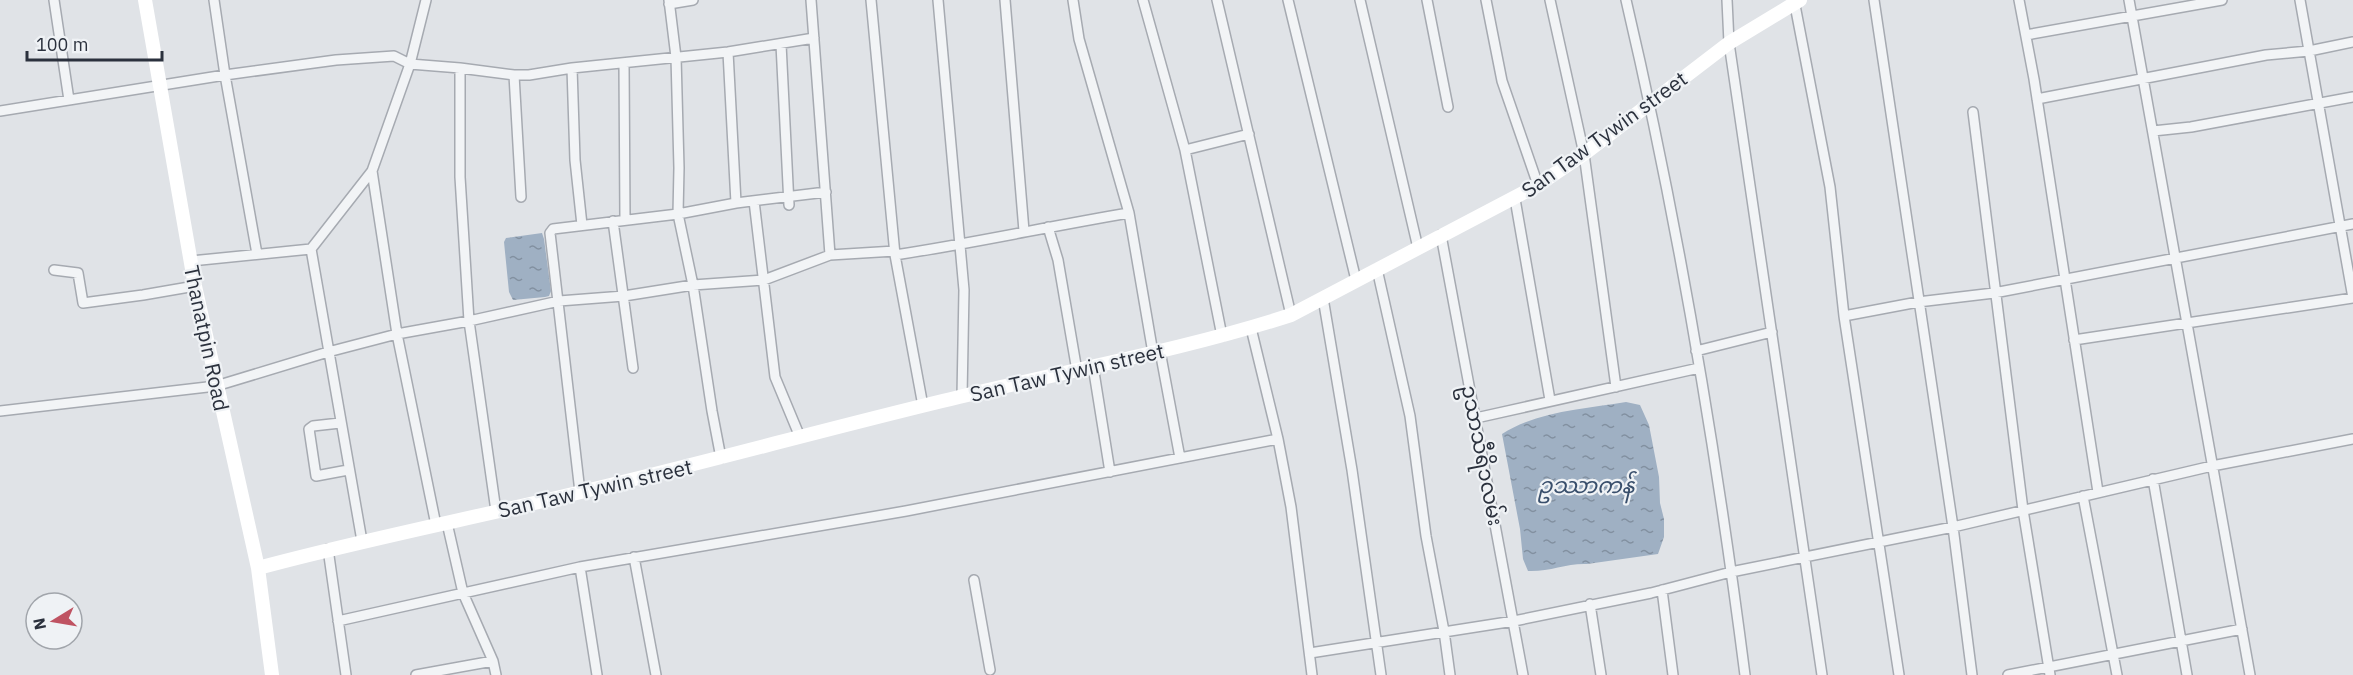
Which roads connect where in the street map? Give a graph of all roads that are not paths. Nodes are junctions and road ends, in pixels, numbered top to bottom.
1 (54, 0) edge
2 (145, 0) edge
3 (214, 0) edge
4 (426, 0) edge
5 (693, 0) edge
6 (811, 0) edge
7 (871, 0) edge
8 (938, 0) edge
9 (1005, 0) edge
10 (1073, 0) edge
11 (1143, 0) edge
12 (1217, 0) edge
13 (1288, 0) edge
14 (1360, 0) edge
15 (1427, 0) edge
16 (1486, 0) edge
17 (1550, 0) edge
18 (1626, 0) edge
19 (1727, 0) edge
20 (1874, 0) edge
21 (2019, 0) edge
22 (2129, 0) edge
23 (2222, 0) edge
24 (2300, 0) edge
25 (1796, 1) edge
26 (669, 2) edge
27 (2132, 16) junction
28 (2026, 35) junction
29 (814, 38) junction
30 (2353, 42) edge
31 (1730, 43) junction
32 (782, 44) junction
33 (2309, 51) junction
34 (728, 52) junction
35 (676, 57) junction
36 (624, 63) junction
37 (410, 64) junction
38 (460, 68) junction
39 (572, 68) junction
40 (225, 75) junction
41 (514, 75) junction
42 (2143, 79) junction
43 (159, 86) junction
44 (2353, 97) edge
45 (2037, 99) junction
46 (69, 100) junction
47 (1650, 101) junction
48 (2318, 103) junction
49 (1448, 107) dead end
50 (0, 111) edge
51 (1973, 112) dead end
52 (2153, 131) junction
53 (1249, 134) junction
54 (1185, 150) junction
55 (1584, 154) junction
56 (372, 171) junction
57 (1538, 186) junction
58 (826, 192) junction
59 (521, 197) dead end
60 (1515, 199) junction
61 (754, 201) junction
62 (789, 201) junction
63 (736, 203) junction
64 (1129, 213) junction
65 (678, 214) junction
66 (626, 219) junction
67 (613, 220) junction
68 (2353, 224) edge
69 (582, 225) junction
70 (2340, 226) junction
71 (1048, 227) junction
72 (1024, 231) junction
73 (1441, 235) junction
74 (958, 246) junction
75 (1418, 248) junction
76 (311, 249) junction
77 (895, 253) junction
78 (257, 254) junction
79 (830, 255) junction
80 (2175, 258) junction
81 (191, 261) junction
82 (1377, 269) junction
83 (54, 270) dead end
84 (765, 280) junction
85 (1356, 280) junction
86 (2064, 280) junction
87 (693, 285) junction
88 (195, 286) junction
89 (1994, 293) junction
90 (624, 296) junction
91 (1323, 298) junction
92 (559, 301) junction
93 (1918, 302) junction
94 (1291, 315) junction
95 (1844, 316) junction
96 (469, 321) junction
97 (2186, 321) junction
98 (1251, 328) junction
99 (1772, 332) junction
100 (397, 334) junction
101 (1222, 336) junction
102 (2074, 340) junction
103 (1696, 351) junction
104 (328, 352) junction
105 (1156, 352) junction
106 (1093, 366) junction
107 (633, 368) dead end
108 (1699, 368) junction
109 (1077, 370) junction
110 (216, 386) junction
111 (1616, 387) junction
112 (962, 396) junction
113 (1550, 400) junction
114 (923, 406) junction
115 (0, 411) edge
116 (1476, 418) junction
117 (340, 423) junction
118 (800, 437) junction
119 (1278, 439) junction
120 (2353, 439) edge
121 (722, 458) junction
122 (1180, 458) junction
123 (2212, 466) junction
124 (348, 470) junction
125 (1110, 472) junction
126 (2153, 479) junction
127 (580, 492) junction
128 (2098, 492) junction
129 (2083, 496) junction
130 (2023, 510) junction
131 (496, 511) junction
132 (442, 524) junction
133 (1953, 527) junction
134 (362, 541) junction
135 (1877, 544) junction
136 (328, 549) junction
137 (634, 557) junction
138 (1804, 558) junction
139 (580, 567) junction
140 (258, 568) junction
141 (1731, 572) junction
142 (974, 580) dead end
143 (1662, 590) junction
144 (463, 593) junction
145 (1590, 604) junction
146 (338, 621) junction
147 (1514, 621) junction
148 (2242, 629) junction
149 (1444, 631) junction
150 (2180, 641) junction
151 (1376, 644) junction
152 (1310, 653) junction
153 (2113, 654) junction
154 (494, 661) junction
155 (990, 670) dead end
156 (2050, 671) edge
157 (272, 675) edge
158 (346, 675) edge
159 (416, 675) edge
160 (496, 675) edge
161 (597, 675) edge
162 (656, 675) edge
163 (1312, 675) edge
164 (1381, 675) edge
165 (1450, 675) edge
166 (1523, 675) edge
167 (1601, 675) edge
168 (1673, 675) edge
169 (1745, 675) edge
170 (1822, 675) edge
171 (1899, 675) edge
172 (1972, 675) edge
173 (2008, 675) edge
174 (2117, 675) edge
175 (2187, 675) edge
176 (2250, 675) edge

1 - 46 street
2 - 43 street, Thanatpin Road
3 - 40 street
4 - 37 street
5 - 26 street
6 - 29 street
7 - 77 street
8 - 74 street
9 - 72 street
10 - 64 street
11 - 54 street
12 - 53 street
13 - 85 street
14 - 75 street
15 - 49 street
16 - 57 street
17 - 55 street
18 - 47 street
19 - 31 street
20 - 93 street
21 - 28 street
22 - 27 street
23 - 27 street
24 - 33 street
25 - 31 street, San Taw Tywin street
25 - 95 street
26 - 35 street
27 - 28 street
27 - 42 street
28 - 45 street
29 - 32 street
29 - 58 street
30 - 33 street
31 - 47 street, San Taw Tywin street
31 - 99 street
32 - 34 street
32 - 62 street
33 - 42 street
33 - 48 street
34 - 35 street
34 - 63 street
35 - 36 street
35 - 65 street
36 - 39 street
36 - 66 street
37 - 38 street
37 - 40 street
37 - 56 street
38 - 41 street
38 - 96 street
39 - 41 street
39 - 69 street
40 - 43 street
40 - 78 street
41 - 59 street
42 - 45 street
42 - 52 street
43 - 46 street
43 - 81 street, Thanatpin Road
44 - 48 street
45 - 86 street
46 - 50 street
47 - 55 street, San Taw Tywin street
47 - 103 street
48 - 52 street
48 - 70 street
51 - 89 street
52 - 80 street
53 - 54 street
53 - 94 street
54 - 101 street
55 - 57 street, San Taw Tywin street
55 - 111 street
56 - 76 street
56 - 100 street
57 - 60 street, San Taw Tywin street
58 - 62 street
58 - 79 street
60 - 73 street, San Taw Tywin street
60 - 113 street
61 - 62 street
61 - 63 street
61 - 84 street
63 - 65 street
64 - 71 street
64 - 105 street
65 - 66 street
65 - 87 street
66 - 67 street
67 - 69 street
67 - 90 street
68 - 70 street
69 - 92 street
70 - 80 street
70 - 97 street
71 - 72 street
71 - 109 street
72 - 74 street
73 - 75 street, San Taw Tywin street
73 - 116 street, ဥသာသီရိ၁လမ်း
74 - 77 street
74 - 112 street
75 - 82 street, San Taw Tywin street
76 - 78 street
76 - 104 street
77 - 79 street
77 - 114 street
78 - 81 street
79 - 84 street
80 - 86 street
80 - 97 street
81 - 88 street, Thanatpin Road
82 - 85 street, San Taw Tywin street
82 - 149 street
83 - 88 street
84 - 87 street
84 - 118 street
85 - 91 street, San Taw Tywin street
86 - 89 street
86 - 102 street
87 - 90 street
87 - 121 street
88 - 110 street, Thanatpin Road
89 - 93 street
89 - 130 street
90 - 92 street
90 - 107 street
91 - 94 street, San Taw Tywin street
91 - 151 street
92 - 96 street
92 - 127 street
93 - 95 street
93 - 133 street
94 - 98 street, San Taw Tywin street
95 - 135 street
96 - 100 street
96 - 131 street
97 - 102 street
97 - 123 street
98 - 101 street, San Taw Tywin street
98 - 119 street
99 - 103 street
99 - 138 street
100 - 104 street
100 - 132 street
101 - 105 street, San Taw Tywin street
102 - 128 street
103 - 108 street
104 - 110 street
104 - 117 street
105 - 106 street, San Taw Tywin street
105 - 122 street
106 - 109 street, San Taw Tywin street
106 - 125 street
108 - 111 street
108 - 141 street
109 - 112 street, San Taw Tywin street
110 - 115 street
110 - 140 street, Thanatpin Road
111 - 113 street
112 - 114 street, San Taw Tywin street
113 - 116 street
114 - 118 street, San Taw Tywin street
116 - 147 street, ဥသာသီရိ၁လမ်း
117 - 124 street
117 - 124 street
118 - 121 street, San Taw Tywin street
119 - 122 street
119 - 152 street
120 - 123 street
121 - 127 street, San Taw Tywin street
122 - 125 street
123 - 126 street
123 - 148 street
124 - 134 street
125 - 137 street
126 - 128 street
126 - 150 street
127 - 131 street, San Taw Tywin street
128 - 129 street
129 - 130 street
129 - 153 street
130 - 133 street
130 - 156 street
131 - 132 street, San Taw Tywin street
132 - 134 street, San Taw Tywin street
132 - 144 street
133 - 135 street
133 - 172 street
134 - 136 street, San Taw Tywin street
135 - 138 street
135 - 171 street
136 - 140 street, San Taw Tywin street
136 - 146 street
137 - 139 street
137 - 162 street
138 - 141 street
138 - 170 street
139 - 144 street
139 - 161 street
140 - 157 street, Thanatpin Road
141 - 143 street
141 - 169 street
142 - 155 street
143 - 145 street
143 - 168 street
144 - 146 street
144 - 154 street
145 - 147 street
145 - 167 street
146 - 158 street
147 - 149 street
147 - 166 street, ဥသာသီရိ၁လမ်း
148 - 150 street
148 - 176 street
149 - 151 street
149 - 165 street
150 - 153 street
150 - 175 street
151 - 152 street
151 - 164 street
152 - 163 street
153 - 156 street
153 - 174 street
154 - 159 street
154 - 160 street
156 - 173 street

